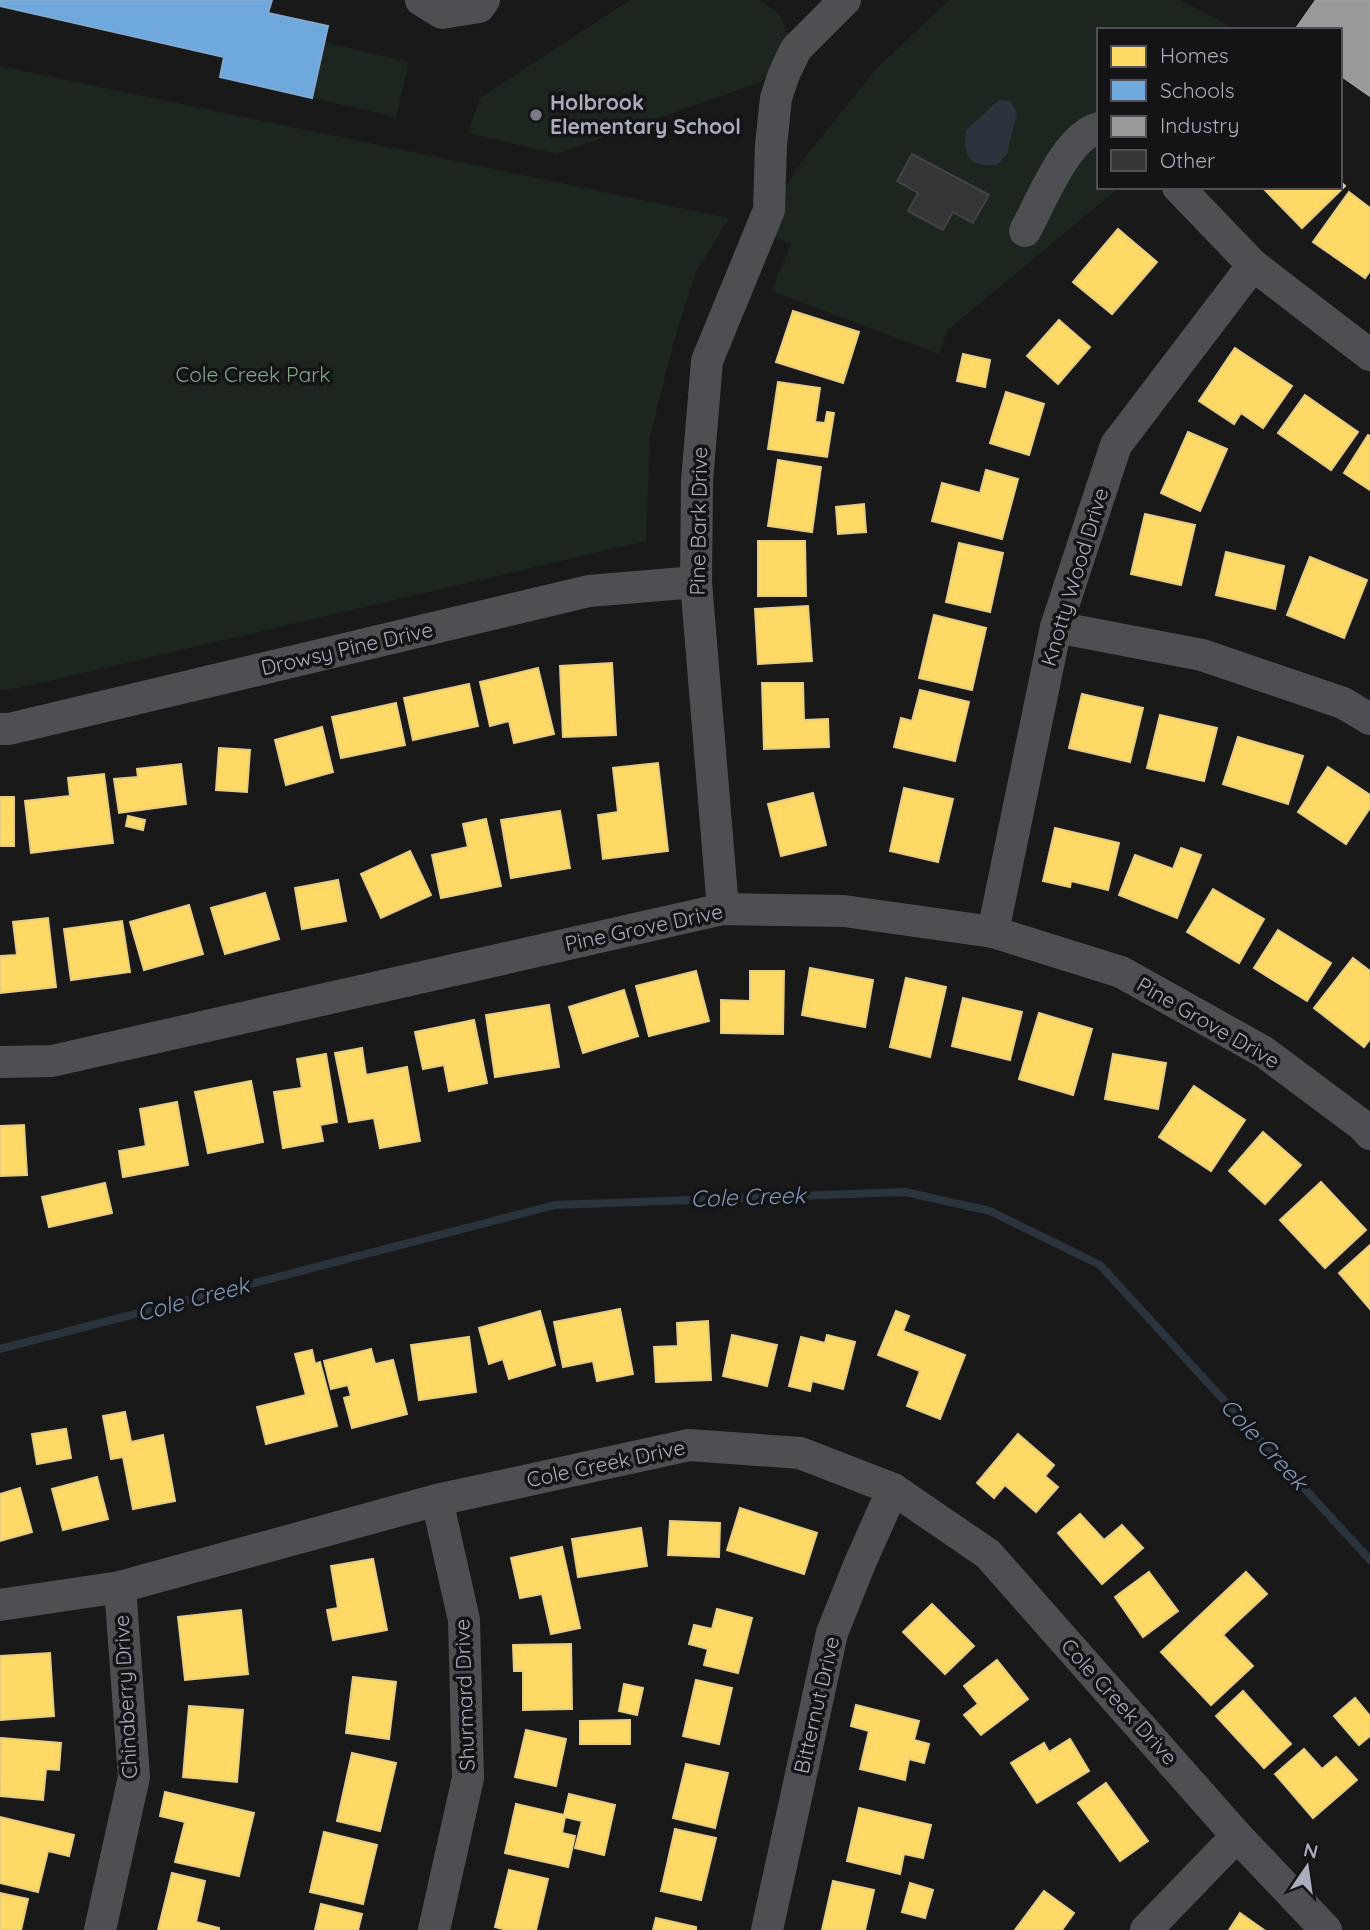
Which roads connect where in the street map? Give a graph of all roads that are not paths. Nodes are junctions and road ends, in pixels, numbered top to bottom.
1 (421, 0) edge
2 (484, 0) edge
3 (845, 0) edge
4 (1097, 128) edge
5 (1180, 189) edge
6 (1025, 231) dead end
7 (1253, 265) junction
8 (1370, 355) edge
9 (696, 582) junction
10 (1056, 628) junction
11 (1370, 719) edge
12 (0, 729) edge
13 (723, 909) junction
14 (993, 932) junction
15 (0, 1062) edge
16 (1370, 1134) edge
17 (893, 1489) junction
18 (437, 1500) junction
19 (120, 1587) junction
20 (0, 1605) edge
21 (1237, 1836) junction
22 (100, 1930) edge
23 (434, 1930) edge
24 (767, 1930) edge
25 (1146, 1930) edge
26 (1326, 1930) edge

1 - 2 street
3 - 9 street, Pine Bark Drive
4 - 6 street
5 - 7 street
7 - 8 street
7 - 10 street, Knotty Wood Drive
9 - 12 street, Drowsy Pine Drive
9 - 13 street, Pine Bark Drive
10 - 11 street
10 - 14 street, Knotty Wood Drive
13 - 14 street, Pine Grove Drive
13 - 15 street, Pine Grove Drive
14 - 16 street, Pine Grove Drive
17 - 18 street, Cole Creek Drive
17 - 21 street, Cole Creek Drive
17 - 24 street, Bitternut Drive
18 - 19 street, Cole Creek Drive
18 - 23 street, Shurmard Drive
19 - 20 street, Cole Creek Drive
19 - 22 street, Chinaberry Drive
21 - 25 street
21 - 26 street, Cole Creek Drive

